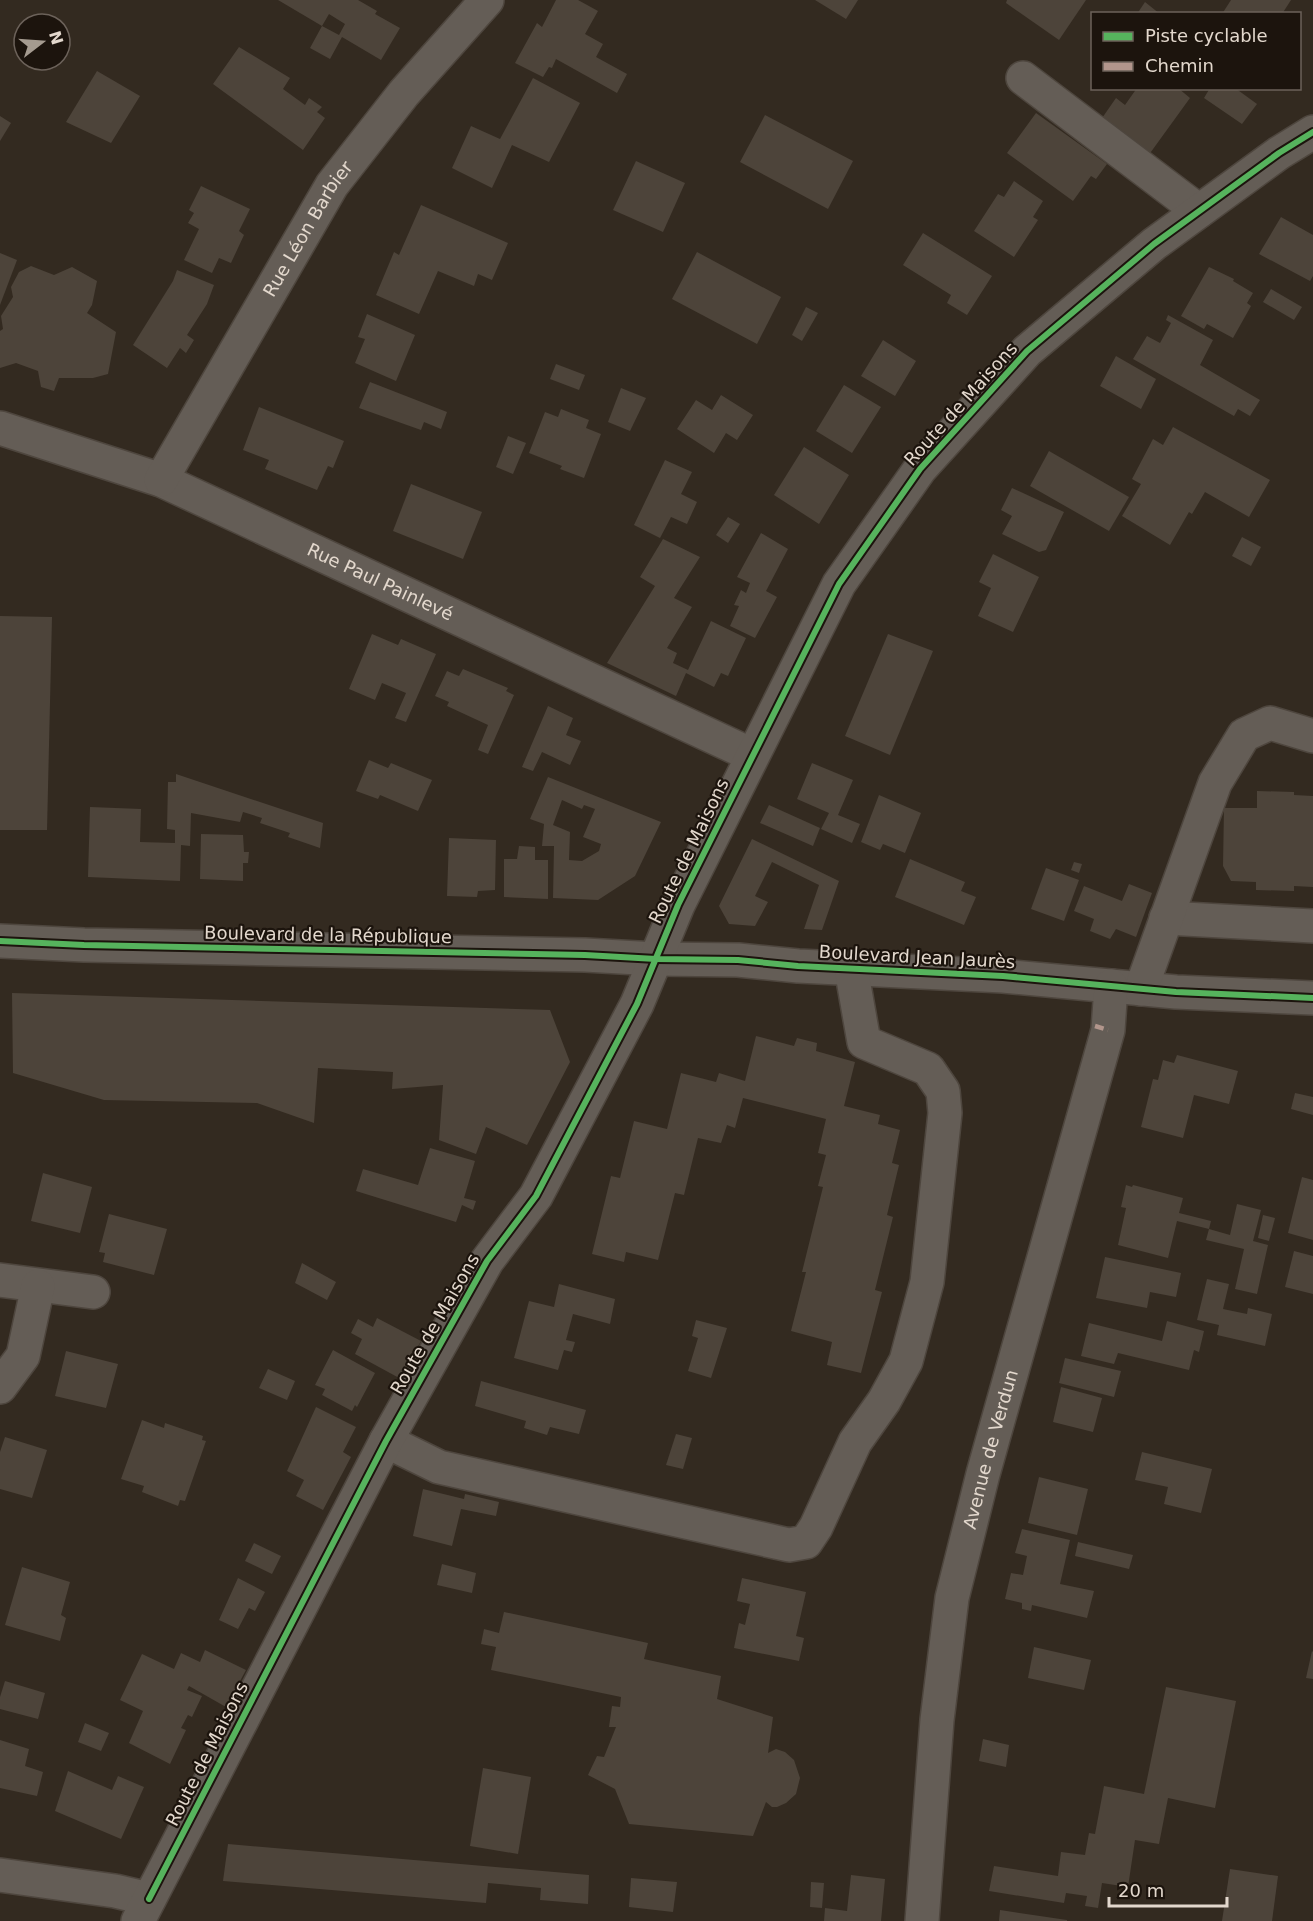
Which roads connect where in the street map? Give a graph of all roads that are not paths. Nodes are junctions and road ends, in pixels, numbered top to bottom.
1 (487, 0) edge
2 (1023, 78) dead end
3 (1313, 132) edge
4 (1199, 211) junction
5 (0, 428) edge
6 (161, 480) junction
7 (1313, 736) edge
8 (752, 755) junction
9 (1166, 918) junction
10 (1313, 926) edge
11 (0, 941) edge
12 (656, 959) junction
13 (852, 968) junction
14 (1126, 987) junction
15 (1313, 998) edge
16 (0, 1280) edge
17 (38, 1286) junction
18 (93, 1292) dead end
19 (0, 1387) edge
20 (386, 1441) junction
21 (0, 1875) edge
22 (144, 1910) edge
23 (922, 1921) edge

1 - 6 street, Rue Léon Barbier
2 - 4 street
3 - 4 street, Route de Maisons
4 - 8 street, Route de Maisons
5 - 6 street, Rue Paul Painlevé
6 - 8 street, Rue Paul Painlevé
7 - 9 street, Avenue de Verdun
8 - 12 street, Route de Maisons
9 - 10 street
9 - 14 street, Avenue de Verdun
11 - 12 street, Boulevard de la République
12 - 13 street, Boulevard Jean Jaurès
12 - 20 street, Route de Maisons
13 - 14 street, Boulevard Jean Jaurès
13 - 20 street
14 - 15 street, Boulevard Jean Jaurès
14 - 23 street, Avenue de Verdun
16 - 17 street
17 - 18 street
17 - 19 street
20 - 22 street, Route de Maisons
21 - 22 street

